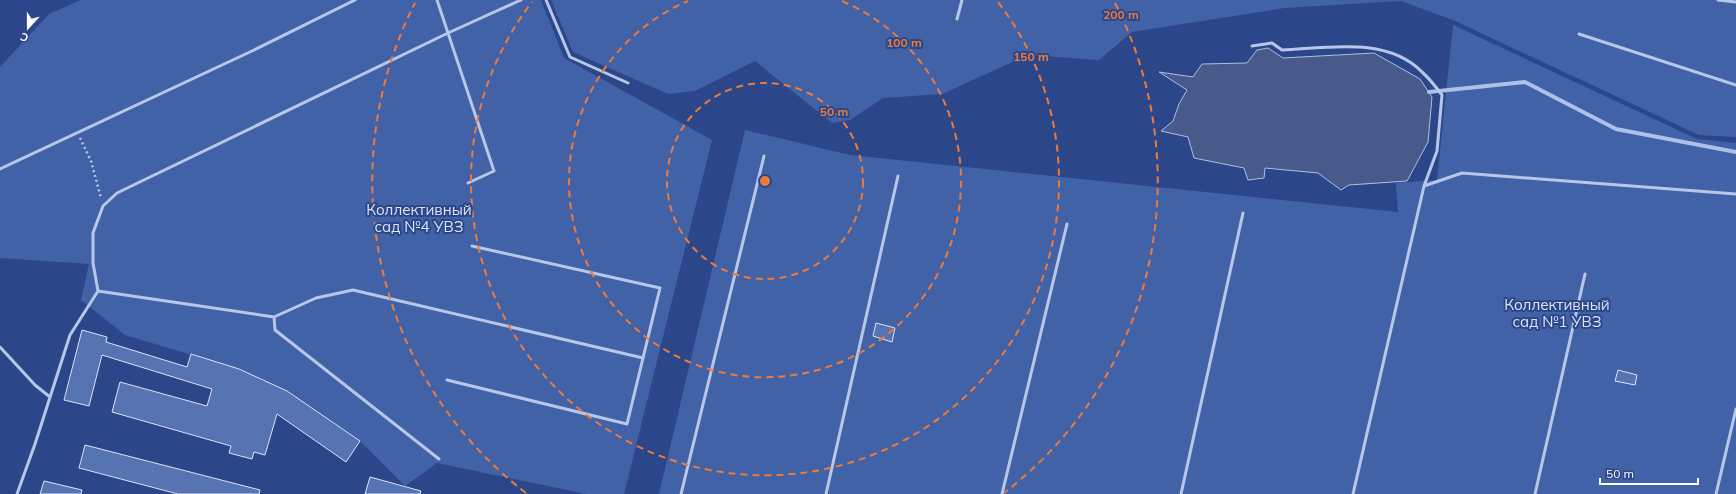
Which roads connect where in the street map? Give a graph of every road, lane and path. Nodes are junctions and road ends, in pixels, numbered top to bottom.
1 (356, 0) edge
2 (437, 0) edge
3 (521, 0) edge
4 (546, 0) edge
5 (962, 0) edge
6 (1718, 0) edge
7 (1736, 2) edge
8 (957, 19) dead end
9 (448, 32) junction
10 (1579, 34) dead end
11 (1252, 46) dead end
12 (628, 83) dead end
13 (1736, 85) edge
14 (78, 134) junction
15 (764, 156) dead end
16 (0, 169) edge
17 (898, 176) dead end
18 (468, 183) dead end
19 (1424, 186) junction
20 (1736, 194) edge
21 (103, 206) junction
22 (1243, 212) dead end
23 (1067, 224) dead end
24 (472, 246) dead end
25 (1585, 274) dead end
26 (98, 291) junction
27 (274, 318) junction
28 (0, 347) edge
29 (643, 358) junction
30 (447, 380) dead end
31 (50, 397) junction
32 (1736, 409) edge
33 (439, 459) dead end
34 (17, 494) edge
35 (681, 494) edge
36 (826, 494) edge
37 (1002, 494) edge
38 (1180, 494) edge
39 (1353, 494) edge
40 (1535, 494) edge
41 (1716, 494) edge

1 - 14 lane
2 - 9 lane
3 - 9 lane
4 - 12 lane
5 - 8 lane
6 - 7 lane
9 - 18 lane
9 - 21 lane
10 - 13 lane
11 - 19 lane
14 - 16 lane
14 - 21 path
15 - 35 lane
17 - 36 lane
19 - 20 lane
19 - 39 lane
21 - 26 lane
22 - 38 lane
23 - 37 lane
24 - 29 lane
25 - 40 lane
26 - 27 lane
26 - 31 lane
27 - 29 lane
27 - 33 lane
28 - 31 lane
29 - 30 lane
31 - 34 lane
32 - 41 lane

